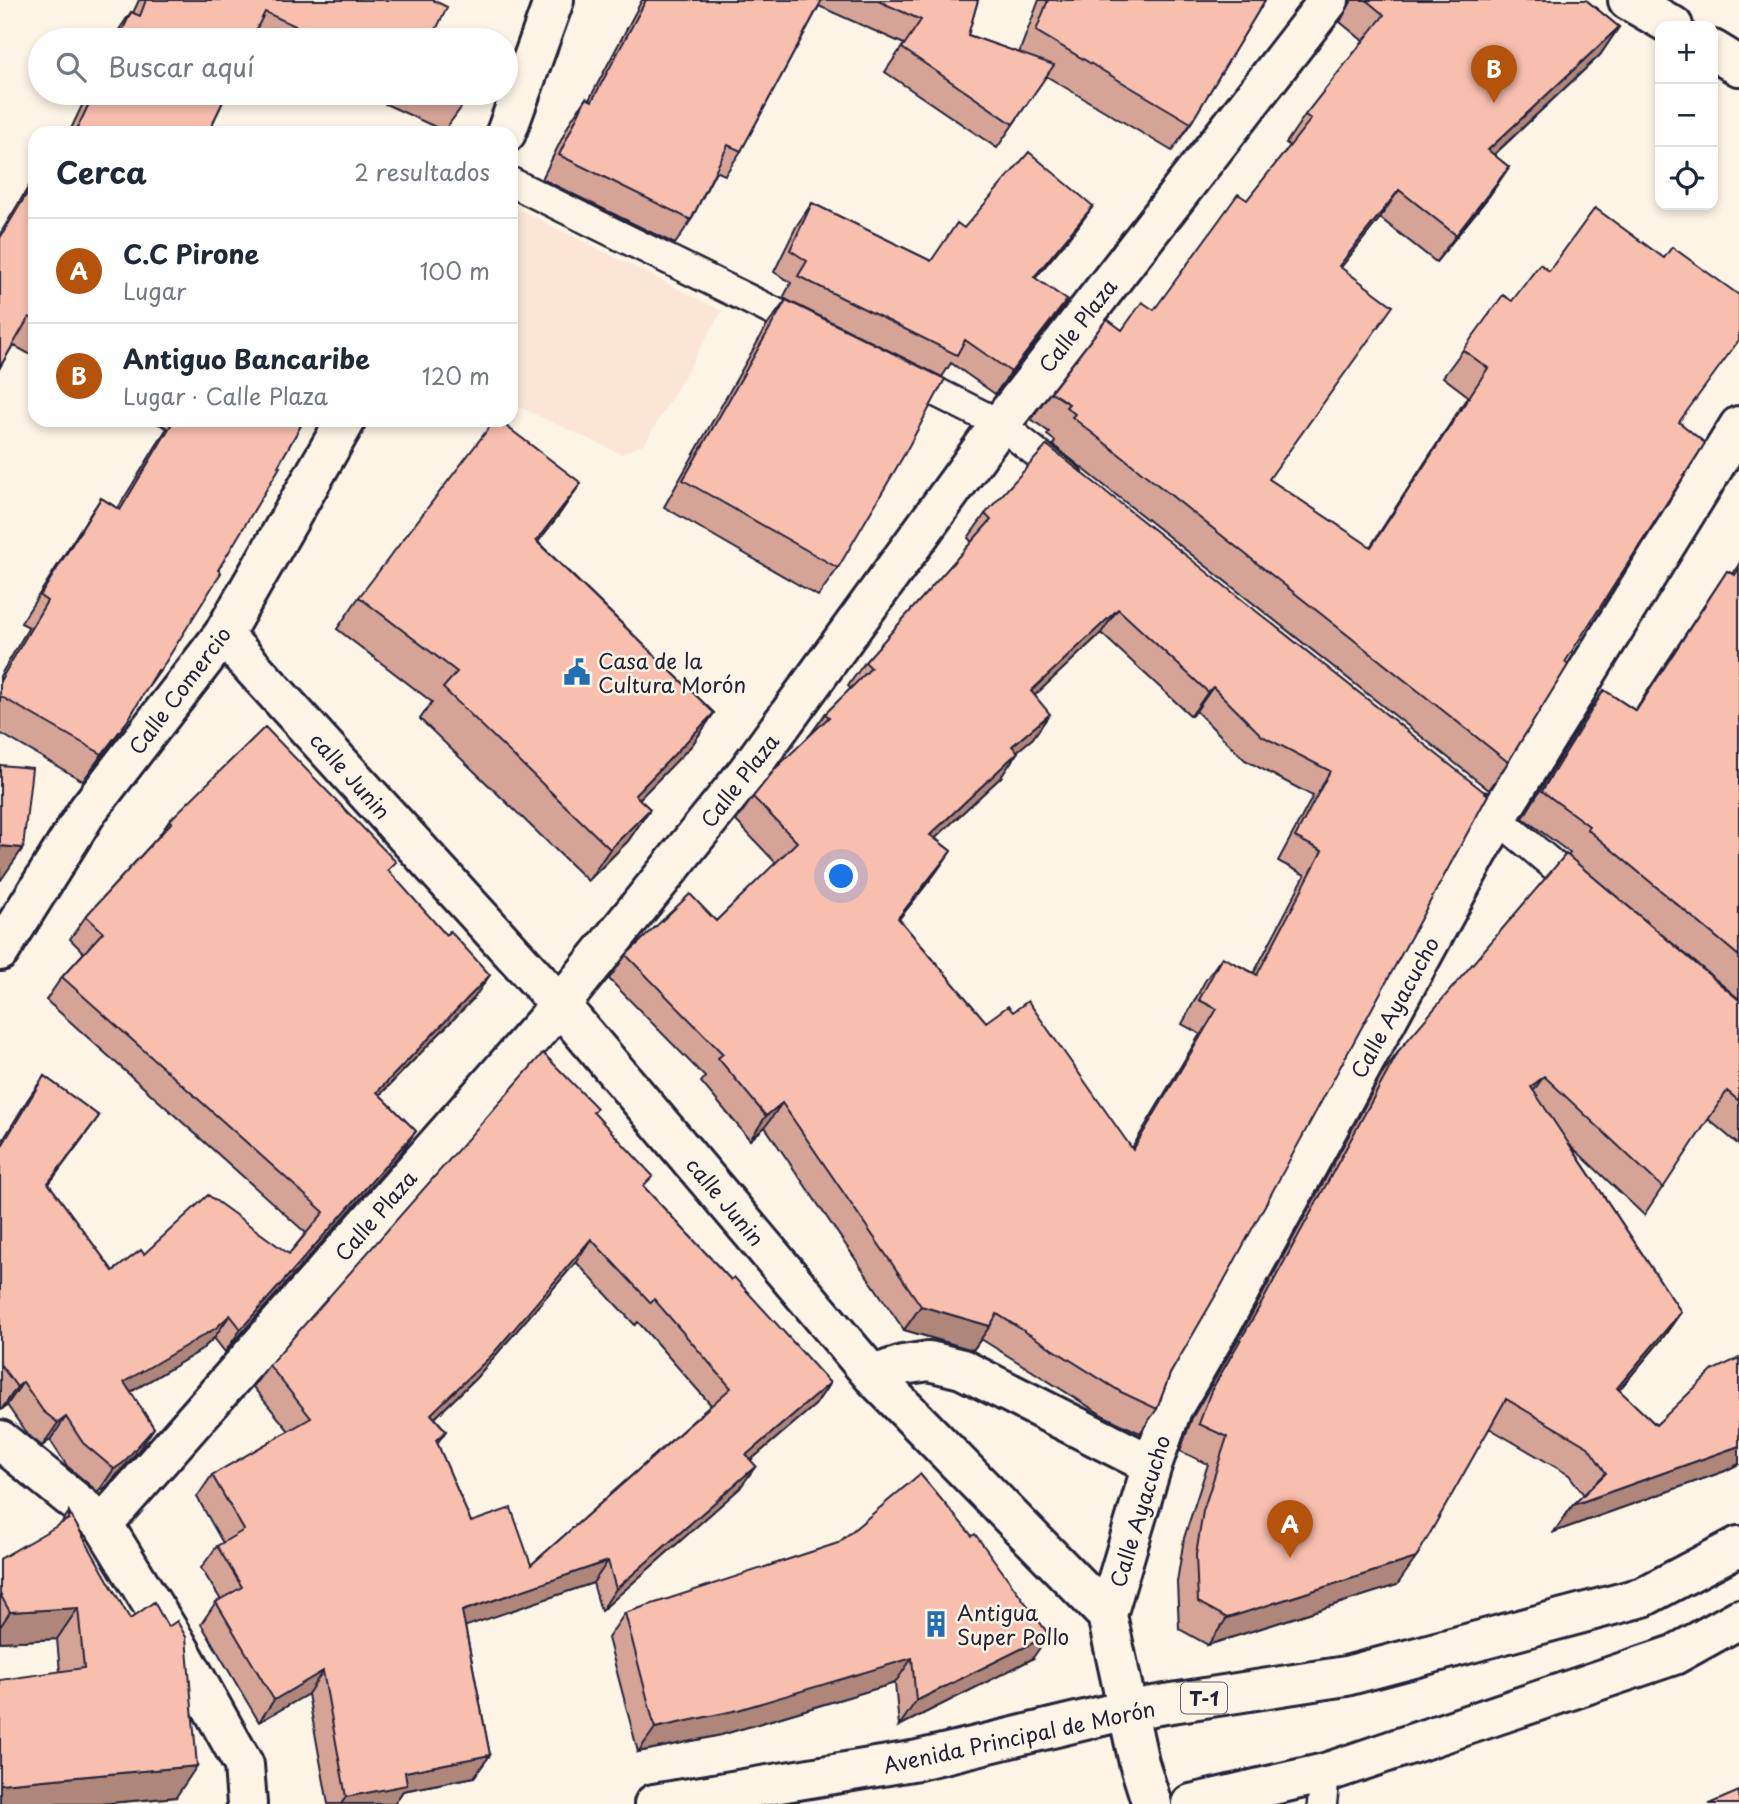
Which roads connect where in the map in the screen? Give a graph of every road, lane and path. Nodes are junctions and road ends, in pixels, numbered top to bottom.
1 (554, 0) edge
2 (1329, 0) edge
3 (1628, 0) edge
4 (1664, 21) edge
5 (1718, 53) edge
6 (1739, 66) edge
7 (518, 100) edge
8 (516, 105) edge
9 (509, 126) edge
10 (518, 185) edge
11 (837, 343) edge
12 (875, 362) edge
13 (1000, 424) junction
14 (1739, 426) edge
15 (342, 427) edge
16 (1087, 492) edge
17 (223, 635) junction
18 (1465, 792) edge
19 (1497, 818) junction
20 (1602, 906) edge
21 (0, 951) edge
22 (560, 1005) junction
23 (872, 1376) junction
24 (0, 1440) edge
25 (1152, 1465) junction
26 (103, 1524) junction
27 (1739, 1546) edge
28 (1107, 1615) junction
29 (1739, 1619) edge
30 (1127, 1710) junction
31 (1324, 1788) edge
32 (247, 1804) edge
33 (654, 1804) edge
34 (1152, 1804) edge
35 (1191, 1804) edge

1 - 7 street
2 - 13 street, Calle Plaza
3 - 4 street
5 - 6 street
8 - 9 street
10 - 11 lane
12 - 13 lane
13 - 16 lane
13 - 22 street, Calle Plaza
14 - 19 street, Calle Ayacucho
15 - 17 street, Calle Comercio
17 - 21 street, Calle Comercio
17 - 22 street, calle Junin
18 - 19 lane
19 - 20 lane
19 - 25 street, Calle Ayacucho
22 - 23 street, calle Junin
22 - 26 street, Calle Plaza
23 - 25 street
23 - 28 street, calle Junin
24 - 26 street
25 - 28 street, Calle Ayacucho
26 - 32 street
27 - 30 street, Avenida Principal de Morón / T-1
28 - 30 street
29 - 31 street
30 - 33 street, Avenida Principal de Morón / T-1
30 - 34 street
31 - 35 street

